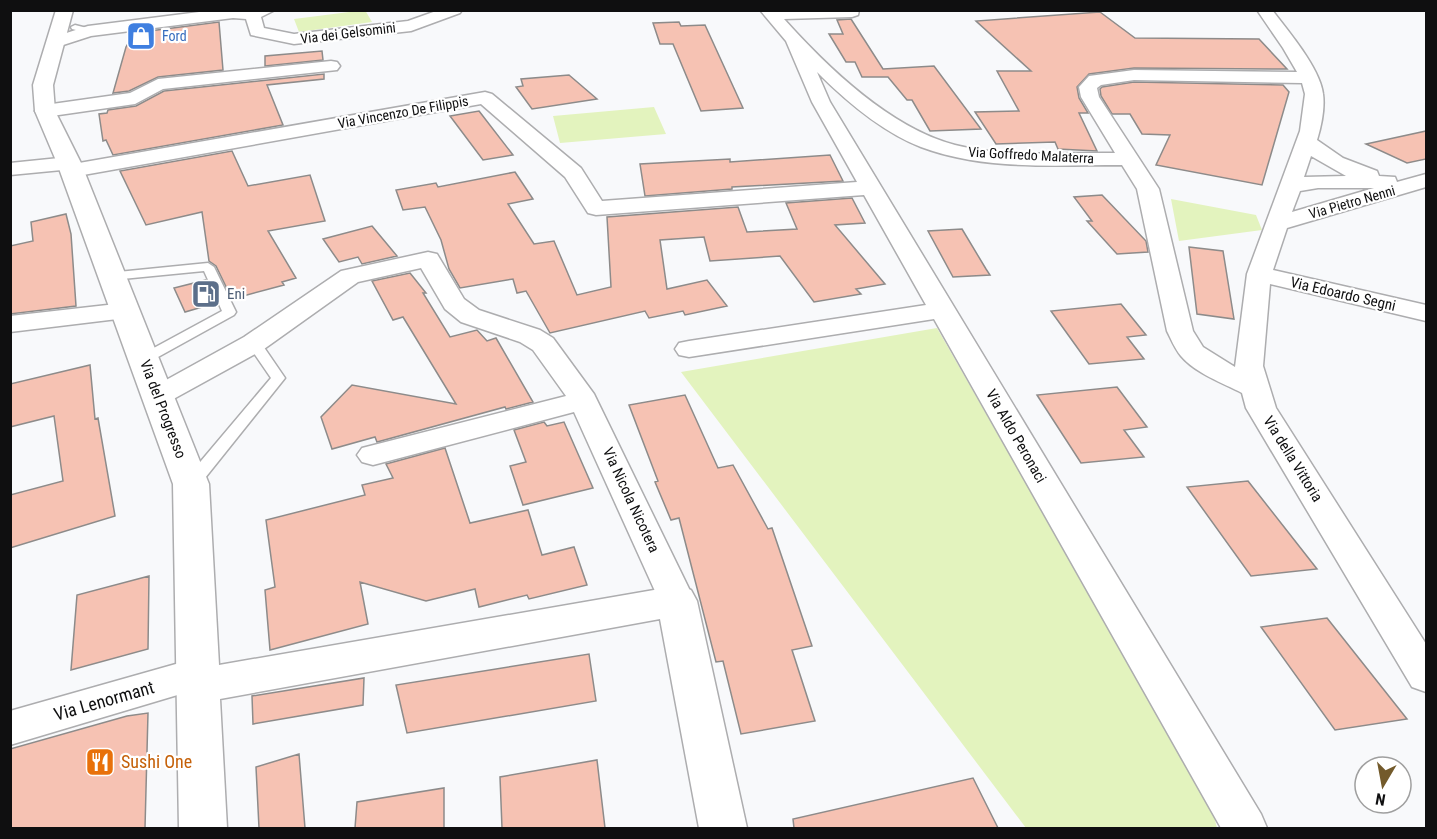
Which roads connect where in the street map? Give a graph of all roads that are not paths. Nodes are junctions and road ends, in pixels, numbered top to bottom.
1 (205, 10) edge
2 (455, 10) edge
3 (851, 10) edge
4 (1264, 10) edge
5 (260, 13) edge
6 (770, 13) edge
7 (69, 28) edge
8 (794, 41) junction
9 (331, 66) dead end
10 (1309, 78) junction
11 (45, 111) junction
12 (1306, 142) junction
13 (1129, 159) junction
14 (71, 167) junction
15 (19, 168) edge
16 (1423, 181) edge
17 (1291, 185) junction
18 (871, 188) junction
19 (1370, 197) junction
20 (1277, 224) junction
21 (1259, 274) junction
22 (112, 276) junction
23 (942, 310) junction
24 (125, 311) junction
25 (1426, 313) edge
26 (10, 324) edge
27 (254, 343) junction
28 (689, 349) dead end
29 (144, 359) junction
30 (1255, 388) junction
31 (158, 396) junction
32 (584, 400) junction
33 (373, 455) dead end
34 (192, 484) junction
35 (677, 601) junction
36 (1426, 676) edge
37 (197, 680) junction
38 (10, 728) edge
39 (203, 828) edge
40 (723, 828) edge
41 (1245, 828) edge

1 - 7 street
2 - 5 street, Via dei Gelsomini
3 - 6 street
4 - 10 street, Via della Vittoria
5 - 7 street, Via dei Gelsomini
6 - 8 street, Via Goffredo Malaterra
7 - 11 street, Via del Progresso
8 - 13 street, Via Goffredo Malaterra
8 - 18 street, Via Aldo Peronaci
9 - 11 street
10 - 12 street, Via della Vittoria
10 - 13 street
11 - 14 street, Via del Progresso
12 - 16 street
12 - 17 street, Via della Vittoria
13 - 30 street
14 - 15 street
14 - 18 street, Via Vincenzo De Filippis
14 - 22 street, Via del Progresso
16 - 17 street
16 - 19 street, Via Pietro Nenni
17 - 19 street
17 - 20 street, Via della Vittoria
18 - 23 street, Via Aldo Peronaci
19 - 20 street, Via Pietro Nenni
20 - 21 street, Via della Vittoria
21 - 25 street, Via Edoardo Segni
21 - 30 street, Via della Vittoria
22 - 24 street, Via del Progresso
22 - 29 lane
23 - 28 street
23 - 41 street, Via Aldo Peronaci
24 - 26 street
24 - 29 street, Via del Progresso
27 - 31 street
27 - 32 street, Via Nicola Nicotera
27 - 34 lane
29 - 31 street, Via del Progresso
30 - 36 street, Via della Vittoria
31 - 34 street, Via del Progresso
32 - 33 street
32 - 35 street, Via Nicola Nicotera
34 - 37 street, Via del Progresso
35 - 37 street
35 - 40 street
37 - 38 street, Via Lenormant
37 - 39 street, Via del Progresso

